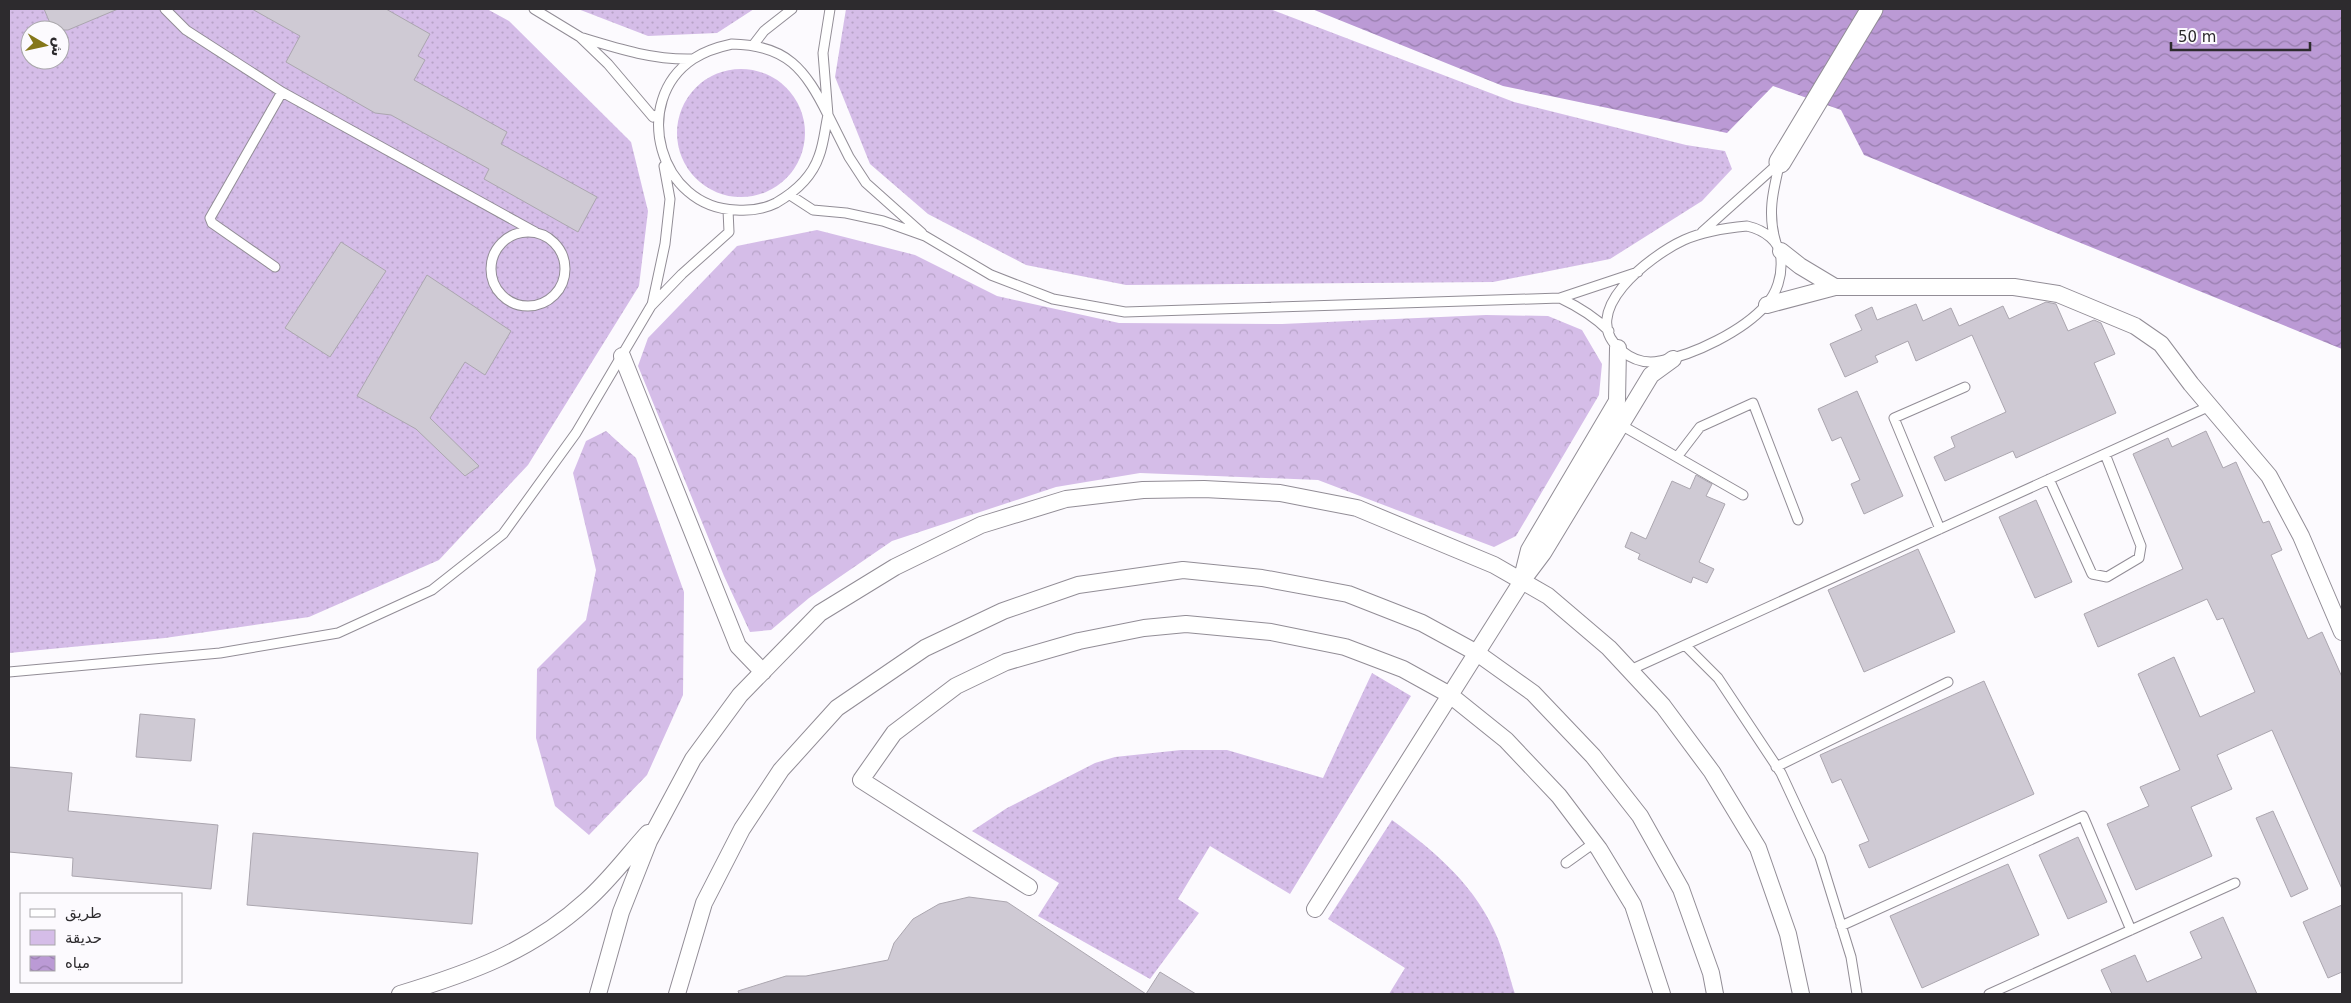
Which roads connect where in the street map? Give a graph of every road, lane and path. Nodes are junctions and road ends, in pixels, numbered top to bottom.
1 (165, 9) edge
2 (534, 9) edge
3 (792, 9) edge
4 (830, 9) edge
5 (1872, 9) edge
6 (580, 37) junction
7 (754, 44) junction
8 (692, 59) junction
9 (282, 92) junction
10 (658, 114) junction
11 (828, 115) junction
12 (662, 156) junction
13 (1780, 162) junction
14 (790, 195) junction
15 (728, 210) junction
16 (535, 232) junction
17 (1700, 235) junction
18 (925, 236) junction
19 (1779, 248) junction
20 (275, 267) dead end
21 (1638, 272) junction
22 (1835, 287) junction
23 (1560, 298) junction
24 (1767, 305) junction
25 (651, 306) junction
26 (1609, 331) junction
27 (1618, 348) junction
28 (622, 356) junction
29 (1673, 359) junction
30 (1965, 387) dead end
31 (2210, 406) junction
32 (1621, 425) junction
33 (2105, 454) junction
34 (1677, 457) junction
35 (2049, 479) junction
36 (1743, 495) dead end
37 (1798, 520) dead end
38 (1940, 529) junction
39 (1522, 581) junction
40 (2342, 632) edge
41 (1685, 645) junction
42 (1477, 653) junction
43 (1630, 670) junction
44 (9, 672) edge
45 (763, 672) junction
46 (1948, 682) dead end
47 (1450, 695) junction
48 (1776, 767) junction
49 (660, 820) junction
50 (1594, 843) junction
51 (1566, 863) dead end
52 (2235, 883) dead end
53 (1029, 888) dead end
54 (1315, 909) dead end
55 (1841, 926) junction
56 (2131, 930) junction
57 (400, 994) edge
58 (598, 994) edge
59 (677, 994) edge
60 (1662, 994) edge
61 (1715, 994) edge
62 (1801, 994) edge
63 (1857, 994) edge
64 (1989, 994) edge

1 - 9 lane
2 - 6 lane
3 - 7 lane
4 - 11 lane
5 - 13 street
6 - 8 lane
6 - 10 lane
7 - 8 lane
7 - 11 lane
8 - 10 lane
9 - 16 lane
9 - 20 lane
10 - 12 lane
11 - 14 lane
11 - 18 lane
12 - 15 lane
12 - 25 lane
13 - 17 lane
13 - 19 lane
14 - 15 lane
14 - 18 lane
15 - 25 lane
16 - 16 lane
17 - 19 lane
17 - 21 lane
18 - 23 lane
19 - 22 street
19 - 24 lane
21 - 23 lane
21 - 26 lane
22 - 24 street
22 - 31 street
23 - 26 lane
24 - 29 lane
25 - 28 lane
26 - 27 lane
27 - 29 lane
27 - 39 street
28 - 44 lane
28 - 45 street
29 - 32 street
30 - 38 lane
31 - 33 lane
31 - 40 street
32 - 34 lane
32 - 39 street
33 - 35 lane
33 - 35 lane
34 - 36 lane
34 - 37 lane
35 - 38 lane
38 - 41 lane
39 - 42 street
39 - 43 street
39 - 45 street
41 - 43 lane
41 - 48 lane
42 - 47 street
42 - 59 street
42 - 61 street
43 - 62 street
45 - 49 street
46 - 48 lane
47 - 50 street
47 - 53 street
47 - 54 street
48 - 55 lane
49 - 57 street
49 - 58 street
50 - 51 lane
50 - 60 street
52 - 56 lane
55 - 56 lane
55 - 63 lane
56 - 64 lane

